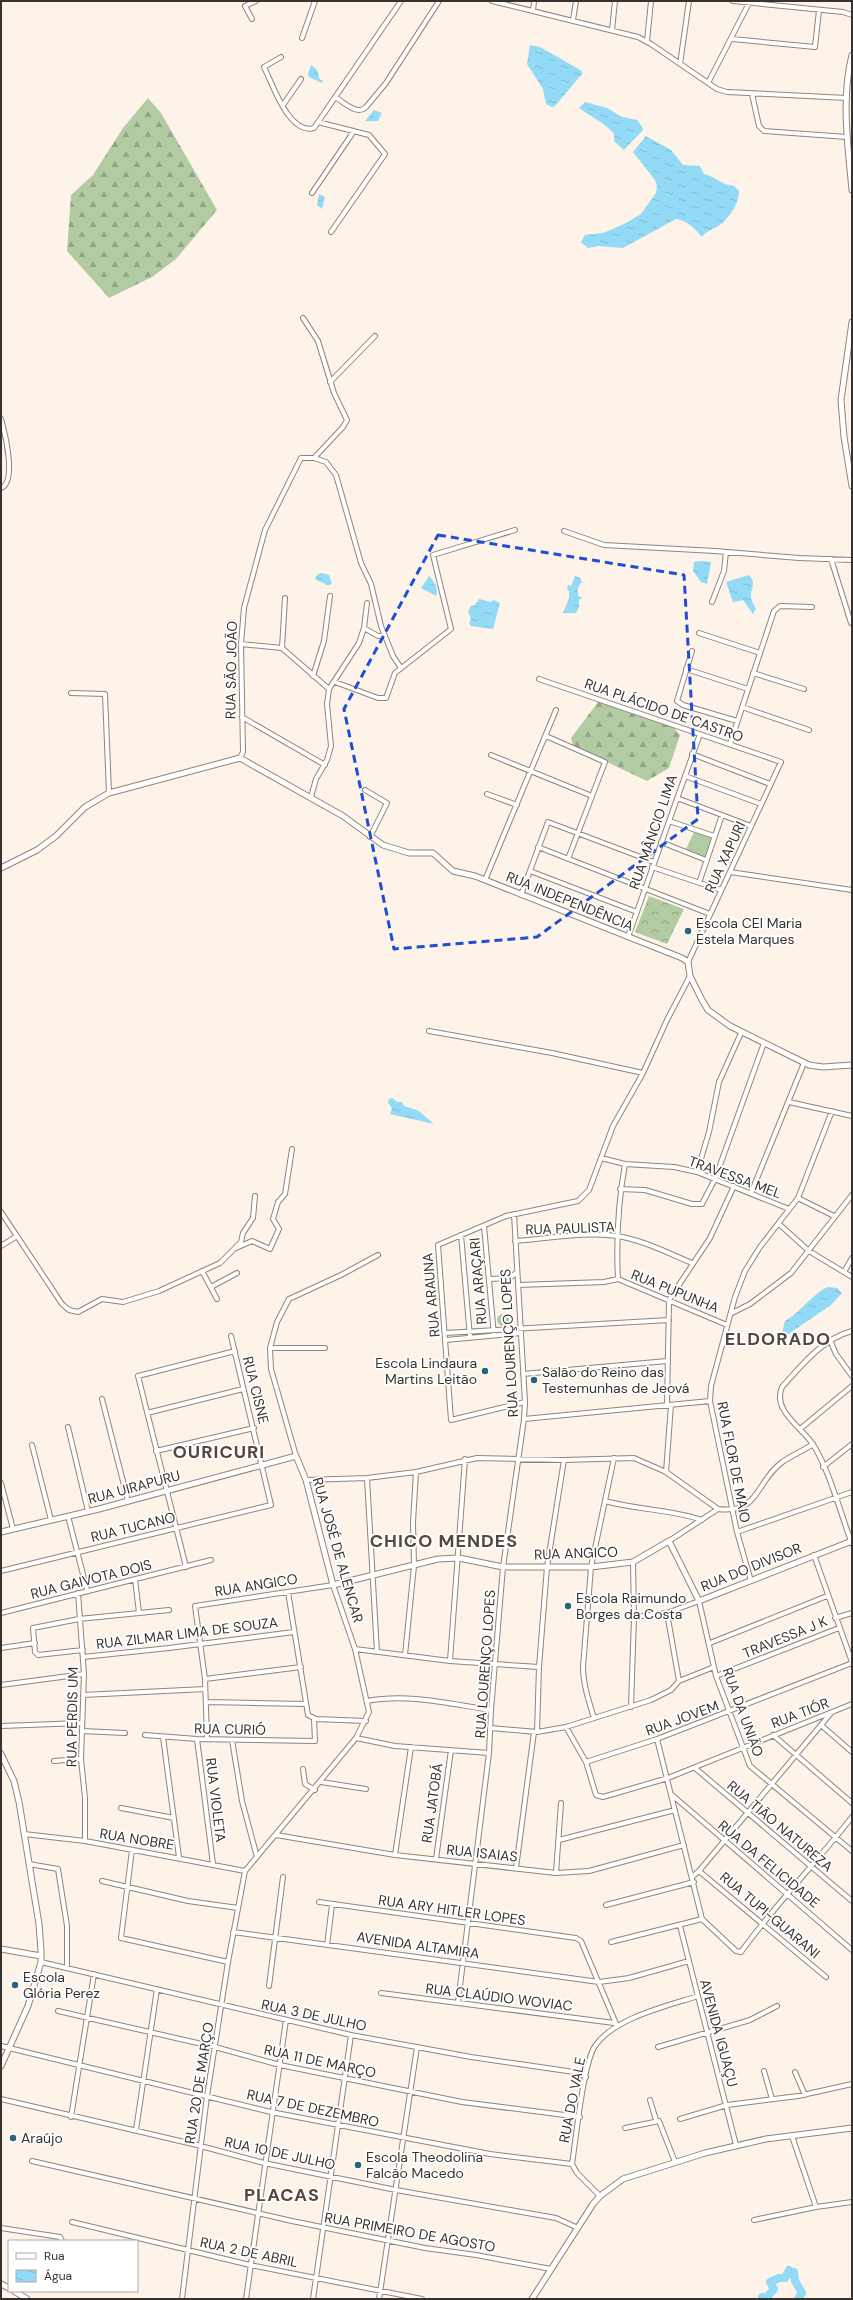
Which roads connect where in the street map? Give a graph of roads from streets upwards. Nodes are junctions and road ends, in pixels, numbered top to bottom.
1 (256, 1) edge
2 (315, 1) edge
3 (401, 1) edge
4 (439, 1) edge
5 (492, 1) edge
6 (534, 1) edge
7 (576, 1) edge
8 (615, 1) edge
9 (651, 1) edge
10 (689, 1) edge
11 (733, 1) edge
12 (749, 3) junction
13 (819, 10) junction
14 (533, 11) junction
15 (852, 15) edge
16 (252, 19) dead end
17 (573, 20) junction
18 (612, 30) junction
19 (302, 38) dead end
20 (732, 39) junction
21 (647, 41) junction
22 (852, 54) edge
23 (281, 57) dead end
24 (680, 64) junction
25 (301, 79) dead end
26 (708, 83) junction
27 (752, 94) junction
28 (335, 97) junction
29 (847, 98) junction
30 (283, 105) junction
31 (318, 122) junction
32 (354, 131) junction
33 (847, 136) junction
34 (852, 190) edge
35 (312, 193) dead end
36 (331, 232) dead end
37 (304, 318) dead end
38 (852, 322) edge
39 (375, 336) dead end
40 (330, 382) junction
41 (1, 419) edge
42 (314, 458) junction
43 (852, 486) edge
44 (1, 488) edge
45 (515, 530) dead end
46 (564, 531) dead end
47 (726, 552) junction
48 (831, 560) junction
49 (852, 560) edge
50 (330, 596) dead end
51 (285, 598) dead end
52 (712, 602) dead end
53 (367, 603) dead end
54 (812, 607) dead end
55 (851, 623) edge
56 (364, 628) junction
57 (699, 633) dead end
58 (385, 636) junction
59 (241, 644) junction
60 (282, 648) junction
61 (692, 652) dead end
62 (760, 653) junction
63 (402, 668) junction
64 (686, 669) junction
65 (754, 673) junction
66 (313, 676) junction
67 (539, 679) dead end
68 (335, 682) junction
69 (748, 688) junction
70 (329, 689) junction
71 (804, 689) dead end
72 (71, 693) dead end
73 (742, 707) junction
74 (556, 710) dead end
75 (242, 717) junction
76 (737, 721) junction
77 (810, 730) dead end
78 (700, 734) junction
79 (546, 736) junction
80 (730, 744) junction
81 (692, 754) junction
82 (491, 755) dead end
83 (240, 758) junction
84 (781, 762) joint
85 (325, 765) junction
86 (532, 771) junction
87 (685, 776) junction
88 (770, 784) junction
89 (365, 790) dead end
90 (109, 793) junction
91 (487, 794) dead end
92 (592, 796) junction
93 (311, 797) junction
94 (677, 798) junction
95 (761, 804) junction
96 (517, 805) junction
97 (722, 815) junction
98 (669, 821) junction
99 (751, 826) junction
100 (578, 833) junction
101 (714, 836) junction
102 (370, 837) junction
103 (661, 842) junction
104 (538, 848) junction
105 (568, 859) junction
106 (706, 860) junction
107 (654, 862) junction
108 (652, 867) junction
109 (1, 868) edge
110 (530, 871) junction
111 (730, 872) junction
112 (485, 880) junction
113 (699, 883) junction
114 (645, 889) junction
115 (722, 890) junction
116 (852, 890) edge
117 (521, 895) junction
118 (637, 912) junction
119 (710, 914) junction
120 (628, 937) junction
121 (688, 962) junction
122 (690, 976) junction
123 (430, 1031) dead end
124 (741, 1033) junction
125 (764, 1043) junction
126 (804, 1063) junction
127 (852, 1065) edge
128 (643, 1073) junction
129 (789, 1102) junction
130 (832, 1111) junction
131 (852, 1116) edge
132 (292, 1149) dead end
133 (601, 1158) junction
134 (625, 1164) junction
135 (697, 1172) junction
136 (715, 1179) junction
137 (734, 1186) junction
138 (620, 1189) junction
139 (751, 1193) junction
140 (852, 1195) edge
141 (255, 1196) dead end
142 (798, 1198) junction
143 (789, 1209) junction
144 (1, 1212) edge
145 (514, 1214) junction
146 (834, 1216) junction
147 (779, 1224) junction
148 (484, 1226) junction
149 (460, 1235) junction
150 (17, 1236) junction
151 (616, 1236) junction
152 (515, 1241) junction
153 (1, 1246) edge
154 (236, 1248) junction
155 (809, 1251) junction
156 (378, 1255) dead end
157 (852, 1258) edge
158 (692, 1263) junction
159 (202, 1271) junction
160 (517, 1272) junction
161 (844, 1272) junction
162 (237, 1273) dead end
163 (852, 1277) edge
164 (489, 1279) junction
165 (618, 1279) junction
166 (518, 1285) junction
167 (211, 1287) junction
168 (217, 1298) dead end
169 (668, 1300) junction
170 (732, 1313) junction
171 (669, 1320) junction
172 (727, 1325) junction
173 (493, 1329) junction
174 (469, 1331) junction
175 (521, 1331) junction
176 (852, 1331) edge
177 (445, 1333) junction
178 (494, 1335) junction
179 (231, 1336) dead end
180 (470, 1337) junction
181 (446, 1340) junction
182 (830, 1340) junction
183 (270, 1348) junction
184 (325, 1348) dead end
185 (235, 1351) junction
186 (667, 1361) junction
187 (523, 1374) junction
188 (852, 1376) edge
189 (852, 1386) edge
190 (243, 1389) junction
191 (102, 1399) dead end
192 (710, 1401) junction
193 (525, 1402) junction
194 (669, 1405) junction
195 (147, 1413) junction
196 (524, 1419) junction
197 (68, 1427) dead end
198 (254, 1428) junction
199 (800, 1428) junction
200 (813, 1444) junction
201 (852, 1444) edge
202 (32, 1445) dead end
203 (156, 1451) junction
204 (296, 1456) junction
205 (518, 1458) junction
206 (614, 1458) junction
207 (466, 1459) junction
208 (564, 1460) junction
209 (262, 1466) junction
210 (823, 1467) junction
211 (416, 1472) junction
212 (666, 1472) junction
213 (367, 1478) junction
214 (306, 1480) junction
215 (1, 1483) edge
216 (166, 1491) junction
217 (852, 1492) edge
218 (835, 1497) junction
219 (128, 1501) junction
220 (605, 1501) junction
221 (271, 1505) joint
222 (718, 1509) junction
223 (88, 1511) junction
224 (733, 1511) junction
225 (68, 1516) junction
226 (51, 1520) junction
227 (702, 1520) junction
228 (175, 1528) junction
229 (13, 1529) junction
230 (1, 1532) edge
231 (737, 1532) junction
232 (669, 1541) junction
233 (852, 1542) edge
234 (77, 1552) junction
235 (814, 1555) junction
236 (459, 1558) junction
237 (211, 1560) dead end
238 (633, 1562) junction
239 (414, 1566) junction
240 (186, 1567) junction
241 (503, 1567) junction
242 (547, 1567) junction
243 (591, 1567) junction
244 (1, 1571) edge
245 (371, 1576) junction
246 (135, 1579) junction
247 (751, 1581) junction
248 (333, 1584) junction
249 (87, 1590) junction
250 (288, 1592) junction
251 (78, 1593) junction
252 (827, 1596) junction
253 (699, 1601) junction
254 (169, 1610) dead end
255 (1, 1613) edge
256 (139, 1613) junction
257 (667, 1613) junction
258 (852, 1613) edge
259 (634, 1617) junction
260 (835, 1618) junction
261 (79, 1619) junction
262 (839, 1628) junction
263 (294, 1632) junction
264 (35, 1643) junction
265 (200, 1643) junction
266 (710, 1643) junction
267 (1, 1648) edge
268 (355, 1649) junction
269 (83, 1650) junction
270 (377, 1652) junction
271 (405, 1655) junction
272 (83, 1657) junction
273 (450, 1661) junction
274 (852, 1663) edge
275 (495, 1665) junction
276 (301, 1667) junction
277 (538, 1667) junction
278 (714, 1667) junction
279 (84, 1674) junction
280 (716, 1676) junction
281 (205, 1679) junction
282 (679, 1681) junction
283 (1, 1685) edge
284 (205, 1689) junction
285 (83, 1695) junction
286 (367, 1701) junction
287 (207, 1702) junction
288 (306, 1704) junction
289 (852, 1704) edge
290 (631, 1707) junction
291 (491, 1710) junction
292 (731, 1712) junction
293 (831, 1713) junction
294 (594, 1718) junction
295 (314, 1719) junction
296 (366, 1721) junction
297 (82, 1723) junction
298 (821, 1725) junction
299 (1, 1726) edge
300 (566, 1727) junction
301 (491, 1728) junction
302 (82, 1731) junction
303 (536, 1732) junction
304 (125, 1733) dead end
305 (145, 1735) dead end
306 (773, 1735) junction
307 (163, 1737) junction
308 (356, 1738) junction
309 (197, 1739) junction
310 (207, 1739) junction
311 (657, 1739) junction
312 (232, 1740) junction
313 (411, 1747) junction
314 (743, 1747) junction
315 (451, 1750) junction
316 (852, 1752) edge
317 (489, 1753) junction
318 (1, 1754) edge
319 (796, 1755) junction
320 (81, 1759) junction
321 (54, 1761) dead end
322 (586, 1762) junction
323 (694, 1768) junction
324 (303, 1769) dead end
325 (668, 1778) junction
326 (321, 1782) junction
327 (772, 1784) junction
328 (314, 1790) junction
329 (366, 1790) dead end
330 (672, 1795) junction
331 (561, 1803) dead end
332 (852, 1803) edge
333 (121, 1808) dead end
334 (675, 1810) junction
335 (747, 1813) junction
336 (852, 1817) edge
337 (174, 1818) junction
338 (24, 1834) junction
339 (276, 1835) junction
340 (836, 1838) junction
341 (559, 1840) junction
342 (85, 1841) junction
343 (722, 1841) junction
344 (684, 1845) junction
345 (132, 1850) junction
346 (852, 1851) edge
347 (395, 1855) junction
348 (179, 1857) junction
349 (257, 1857) junction
350 (436, 1859) junction
351 (29, 1864) junction
352 (213, 1864) junction
353 (476, 1864) junction
354 (812, 1867) junction
355 (516, 1868) junction
356 (245, 1871) junction
357 (699, 1871) junction
358 (556, 1873) junction
359 (283, 1877) dead end
360 (692, 1877) junction
361 (102, 1881) dead end
362 (694, 1882) junction
363 (126, 1887) junction
364 (788, 1895) junction
365 (852, 1901) edge
366 (319, 1902) dead end
367 (332, 1905) junction
368 (606, 1905) dead end
369 (238, 1908) junction
370 (702, 1919) junction
371 (468, 1923) junction
372 (762, 1923) junction
373 (680, 1926) junction
374 (234, 1932) junction
375 (275, 1938) junction
376 (611, 1942) dead end
377 (327, 1944) junction
378 (1, 1949) edge
379 (852, 1950) edge
380 (41, 1959) junction
381 (689, 1961) junction
382 (228, 1962) junction
383 (462, 1962) junction
384 (67, 1967) junction
385 (94, 1974) junction
386 (826, 1977) dead end
387 (599, 1982) junction
388 (268, 1986) dead end
389 (157, 1989) junction
390 (380, 1993) dead end
391 (698, 1996) junction
392 (458, 2002) junction
393 (222, 2006) junction
394 (777, 2006) dead end
395 (58, 2011) dead end
396 (86, 2018) junction
397 (286, 2020) junction
398 (616, 2024) junction
399 (151, 2032) junction
400 (708, 2032) junction
401 (351, 2035) junction
402 (1, 2046) edge
403 (215, 2047) junction
404 (417, 2047) junction
405 (658, 2047) dead end
406 (10, 2048) junction
407 (78, 2065) junction
408 (280, 2065) junction
409 (1, 2066) edge
410 (764, 2070) dead end
411 (795, 2072) dead end
412 (586, 2077) junction
413 (343, 2078) junction
414 (143, 2081) junction
415 (852, 2084) edge
416 (410, 2090) junction
417 (805, 2094) junction
418 (207, 2096) junction
419 (1, 2099) edge
420 (772, 2099) junction
421 (650, 2100) dead end
422 (727, 2105) junction
423 (271, 2112) junction
424 (580, 2116) junction
425 (71, 2117) junction
426 (680, 2119) dead end
427 (657, 2120) junction
428 (337, 2125) junction
429 (625, 2128) dead end
430 (852, 2128) edge
431 (136, 2130) junction
432 (792, 2136) junction
433 (403, 2138) junction
434 (736, 2145) junction
435 (200, 2146) junction
436 (32, 2161) dead end
437 (675, 2162) junction
438 (264, 2163) junction
439 (572, 2164) junction
440 (330, 2176) junction
441 (396, 2190) junction
442 (600, 2196) junction
443 (194, 2198) junction
444 (852, 2202) edge
445 (816, 2207) junction
446 (260, 2214) junction
447 (754, 2220) dead end
448 (72, 2222) dead end
449 (323, 2227) junction
450 (1, 2228) edge
451 (578, 2228) junction
452 (62, 2240) edge
453 (388, 2240) junction
454 (187, 2250) junction
455 (250, 2265) junction
456 (551, 2269) junction
457 (316, 2277) junction
458 (16, 2292) edge
459 (380, 2292) junction
460 (27, 2299) edge
461 (182, 2299) edge
462 (246, 2299) edge
463 (313, 2299) edge
464 (379, 2299) edge
465 (422, 2299) edge
466 (532, 2299) edge

1 - 16 street
2 - 19 street
3 - 28 street
4 - 28 street
5 - 14 street
6 - 14 street
7 - 17 street
8 - 18 street
9 - 21 street
10 - 24 street
11 - 12 street
12 - 13 street
12 - 20 street
13 - 15 street
13 - 20 street
14 - 17 street
17 - 18 street
18 - 21 street
20 - 26 street
21 - 24 street
22 - 29 street
23 - 30 street
24 - 26 street
25 - 30 street
26 - 27 street
27 - 29 street
27 - 33 street
28 - 31 street
29 - 33 street
30 - 31 street
31 - 32 street
32 - 35 street
32 - 36 street
33 - 34 street
37 - 40 street, RUA SÃO JOÃO
38 - 43 street
39 - 40 street
40 - 42 street, RUA SÃO JOÃO
41 - 44 street
42 - 58 street
42 - 59 street, RUA SÃO JOÃO
45 - 63 street
46 - 47 street
47 - 48 street
47 - 52 street
48 - 49 street
48 - 55 street
50 - 66 street
51 - 60 street
53 - 56 street
54 - 62 street
56 - 58 street
56 - 68 street
57 - 62 street
58 - 63 street
59 - 60 street
59 - 75 street, RUA SÃO JOÃO
60 - 66 street
61 - 64 street
62 - 65 street
63 - 68 street
64 - 69 street
64 - 76 street
65 - 69 street
65 - 71 street
66 - 70 street
67 - 78 street, RUA PLÁCIDO DE CASTRO
68 - 70 street
69 - 73 street
70 - 85 street
72 - 90 street
73 - 76 street
73 - 77 street
74 - 79 street
75 - 83 street, RUA SÃO JOÃO
75 - 85 street
76 - 80 street
78 - 80 street, RUA PLÁCIDO DE CASTRO
78 - 81 street, RUA MÂNCIO LIMA
79 - 86 street
79 - 92 street
80 - 84 street, RUA PLÁCIDO DE CASTRO
81 - 87 street, RUA MÂNCIO LIMA
81 - 88 street
82 - 86 street
83 - 90 street
83 - 93 street
84 - 88 street, RUA XAPURI
85 - 93 street
86 - 92 street
86 - 96 street
87 - 94 street, RUA MÂNCIO LIMA
87 - 95 street
88 - 95 street, RUA XAPURI
89 - 102 street
90 - 109 street
91 - 96 street
92 - 100 street
93 - 102 street
94 - 97 street
94 - 98 street, RUA MÂNCIO LIMA
95 - 99 street, RUA XAPURI
96 - 112 street
97 - 99 street
97 - 101 street
98 - 101 street
98 - 103 street, RUA MÂNCIO LIMA
99 - 111 street, RUA XAPURI
100 - 104 street
100 - 105 street
100 - 107 street
101 - 106 street
102 - 112 street, RUA INDEPENDÊNCIA
103 - 106 street
103 - 107 street, RUA MÂNCIO LIMA
104 - 105 street
104 - 110 street
105 - 114 street
106 - 113 street
107 - 108 street, RUA MÂNCIO LIMA
108 - 113 street
108 - 114 street, RUA MÂNCIO LIMA
110 - 117 street
110 - 118 street
111 - 115 street, RUA XAPURI
111 - 116 street
112 - 117 street, RUA INDEPENDÊNCIA
113 - 115 street
114 - 118 street, RUA MÂNCIO LIMA
114 - 119 street
115 - 119 street, RUA XAPURI
117 - 120 street, RUA INDEPENDÊNCIA
118 - 120 street, RUA MÂNCIO LIMA
119 - 121 street, RUA XAPURI
120 - 121 street, RUA INDEPENDÊNCIA
121 - 122 street
122 - 124 street
122 - 128 street
123 - 128 street
124 - 125 street
124 - 135 street
125 - 126 street
125 - 136 street
126 - 127 street
126 - 129 street
128 - 133 street
129 - 130 street
129 - 139 street
130 - 131 street
130 - 142 street, RUA FLOR DE MAIO
132 - 154 street
133 - 134 street, TRAVESSA MEL
133 - 145 street
134 - 135 street, TRAVESSA MEL
134 - 138 street
135 - 136 street, TRAVESSA MEL
136 - 137 street, TRAVESSA MEL
136 - 138 street
137 - 139 street, TRAVESSA MEL
137 - 158 street
138 - 151 street
139 - 143 street, TRAVESSA MEL
140 - 146 street
141 - 154 street
142 - 143 street, RUA FLOR DE MAIO
142 - 146 street
143 - 147 street, RUA FLOR DE MAIO
144 - 150 street
145 - 148 street
145 - 152 street, RUA LOURENÇO LOPES
146 - 155 street
147 - 155 street
147 - 170 street, RUA FLOR DE MAIO
148 - 149 street
148 - 164 street, RUA ARAÇARI
149 - 174 street
149 - 177 street, RUA ARAUNA
150 - 153 street
150 - 159 street
151 - 152 street, RUA PAULISTA
151 - 158 street, RUA PAULISTA
151 - 165 street
152 - 160 street, RUA LOURENÇO LOPES
154 - 159 street
155 - 161 street
155 - 170 street
156 - 183 street, RUA JOSÉ DE ALENCAR
157 - 161 street
158 - 169 street
159 - 167 street
160 - 164 street
160 - 166 street, RUA LOURENÇO LOPES
161 - 163 street
162 - 167 street
164 - 173 street, RUA ARAÇARI
165 - 166 street, RUA PUPUNHA
165 - 169 street, RUA PUPUNHA
166 - 175 street, RUA LOURENÇO LOPES
167 - 168 street
169 - 171 street
169 - 172 street, RUA PUPUNHA
170 - 172 street, RUA FLOR DE MAIO
171 - 175 street
171 - 186 street
172 - 192 street, RUA FLOR DE MAIO
173 - 174 street
173 - 175 street
173 - 178 street, RUA ARAÇARI
174 - 177 street
174 - 180 street
175 - 178 street
175 - 187 street, RUA LOURENÇO LOPES
176 - 182 street
177 - 181 street, RUA ARAUNA
178 - 180 street
179 - 185 street, RUA CISNE
180 - 181 street
181 - 193 street, RUA ARAUNA
182 - 188 street
182 - 199 street
183 - 184 street
183 - 204 street, RUA JOSÉ DE ALENCAR
185 - 190 street, RUA CISNE
185 - 195 street
186 - 187 street
186 - 194 street
187 - 193 street, RUA LOURENÇO LOPES
189 - 199 street
190 - 195 street
190 - 198 street, RUA CISNE
191 - 219 street
192 - 194 street
192 - 224 street, RUA FLOR DE MAIO
193 - 196 street, RUA LOURENÇO LOPES
194 - 196 street
194 - 212 street
195 - 203 street
196 - 205 street, RUA LOURENÇO LOPES
197 - 223 street
198 - 203 street
198 - 209 street, RUA CISNE
199 - 200 street
200 - 210 street
200 - 224 street
201 - 210 street
202 - 226 street
203 - 216 street
204 - 209 street, RUA UIRAPURU
204 - 214 street, RUA JOSÉ DE ALENCAR
205 - 207 street
205 - 208 street
205 - 241 street, RUA LOURENÇO LOPES
206 - 208 street
206 - 212 street
206 - 220 street
207 - 211 street
207 - 236 street
208 - 242 street
209 - 216 street, RUA UIRAPURU
209 - 221 street, RUA CISNE
210 - 218 street
211 - 213 street
211 - 239 street
212 - 222 street
213 - 214 street
213 - 245 street
214 - 248 street, RUA JOSÉ DE ALENCAR
215 - 229 street
216 - 219 street, RUA UIRAPURU
216 - 228 street
217 - 218 street
218 - 231 street
218 - 233 street
219 - 223 street, RUA UIRAPURU
220 - 227 street
220 - 243 street
221 - 228 street, RUA TUCANO
222 - 224 street
222 - 227 street, RUA ANGICO
223 - 225 street, RUA UIRAPURU
224 - 231 street, RUA FLOR DE MAIO
225 - 226 street, RUA UIRAPURU
225 - 234 street
226 - 229 street, RUA UIRAPURU
227 - 232 street, RUA ANGICO
228 - 234 street, RUA TUCANO
228 - 240 street
229 - 230 street, RUA UIRAPURU
231 - 247 street, RUA FLOR DE MAIO
232 - 238 street, RUA ANGICO
232 - 253 street, RUA DA UNIÃO
233 - 235 street, RUA DO DIVISOR
234 - 244 street, RUA TUCANO
234 - 249 street
235 - 247 street, RUA DO DIVISOR
235 - 252 street
236 - 239 street, RUA ANGICO
236 - 241 street, RUA ANGICO
236 - 273 street
237 - 240 street, RUA GAIVOTA DOIS
238 - 243 street, RUA ANGICO
238 - 259 street
239 - 245 street, RUA ANGICO
239 - 271 street
240 - 246 street, RUA GAIVOTA DOIS
241 - 242 street, RUA ANGICO
241 - 275 street, RUA LOURENÇO LOPES
242 - 243 street, RUA ANGICO
242 - 277 street
243 - 294 street
245 - 248 street, RUA ANGICO
245 - 270 street
246 - 249 street, RUA GAIVOTA DOIS
246 - 256 street
247 - 253 street, RUA DO DIVISOR
248 - 250 street, RUA ANGICO
248 - 268 street, RUA JOSÉ DE ALENCAR
249 - 251 street, RUA GAIVOTA DOIS
250 - 263 street
250 - 265 street, RUA ANGICO
251 - 255 street, RUA GAIVOTA DOIS
251 - 261 street, RUA PERDIS UM
252 - 260 street
252 - 266 street
253 - 257 street, RUA DO DIVISOR
253 - 266 street, RUA DA UNIÃO
254 - 256 street
256 - 261 street
257 - 259 street, RUA DO DIVISOR
257 - 282 street
258 - 260 street
259 - 290 street
260 - 262 street
261 - 264 street
261 - 269 street, RUA PERDIS UM
262 - 274 street
262 - 280 street, TRAVESSA J K
263 - 265 street, RUA ZILMAR LIMA DE SOUZA
263 - 276 street
264 - 267 street
264 - 269 street
265 - 272 street, RUA ZILMAR LIMA DE SOUZA
265 - 281 street
266 - 278 street, RUA DA UNIÃO
268 - 270 street
268 - 286 street, RUA JOSÉ DE ALENCAR
269 - 272 street, RUA PERDIS UM
270 - 271 street
271 - 273 street
272 - 279 street, RUA PERDIS UM
273 - 275 street
274 - 292 street, RUA JOVEM
275 - 277 street
275 - 291 street, RUA LOURENÇO LOPES
276 - 281 street
276 - 288 street
277 - 303 street
278 - 280 street, RUA DA UNIÃO
278 - 282 street
279 - 283 street
279 - 285 street, RUA PERDIS UM
280 - 292 street, RUA DA UNIÃO
281 - 284 street
282 - 290 street
284 - 285 street
284 - 287 street
285 - 297 street, RUA PERDIS UM
286 - 291 street
286 - 296 street, RUA JOSÉ DE ALENCAR
287 - 288 street
287 - 310 street
288 - 295 street
289 - 293 street, RUA TIÓR
290 - 294 street
291 - 301 street, RUA LOURENÇO LOPES
292 - 311 street, RUA JOVEM
292 - 314 street, RUA DA UNIÃO
293 - 298 street
293 - 306 street, RUA TIÓR
294 - 300 street
295 - 296 street
295 - 312 street, RUA CURIÓ
296 - 308 street, RUA JOSÉ DE ALENCAR
297 - 299 street
297 - 302 street, RUA PERDIS UM
298 - 316 street
298 - 319 street
300 - 303 street
300 - 322 street
301 - 303 street
301 - 317 street, RUA LOURENÇO LOPES
302 - 304 street
302 - 320 street, RUA PERDIS UM
303 - 355 street
305 - 307 street, RUA CURIÓ
306 - 314 street, RUA TIÓR
306 - 319 street
307 - 309 street, RUA CURIÓ
307 - 337 street
308 - 313 street
308 - 326 street, RUA JOSÉ DE ALENCAR
309 - 310 street, RUA CURIÓ
309 - 352 street, RUA VIOLETA
310 - 312 street, RUA CURIÓ
311 - 322 street, RUA JOVEM
311 - 325 street
312 - 349 street
313 - 315 street
313 - 347 street
314 - 323 street, RUA TIÓR
314 - 327 street, RUA DA UNIÃO
315 - 317 street
315 - 350 street, RUA JATOBÁ
317 - 353 street, RUA LOURENÇO LOPES
318 - 338 street
319 - 327 street
319 - 332 street
320 - 321 street
320 - 342 street, RUA PERDIS UM
322 - 325 street, RUA TIÓR
323 - 325 street, RUA TIÓR
323 - 335 street, RUA TIÃO NATUREZA
324 - 328 street
325 - 330 street
326 - 328 street, RUA JOSÉ DE ALENCAR
326 - 329 street
327 - 335 street
327 - 340 street, RUA DA UNIÃO
328 - 339 street, RUA JOSÉ DE ALENCAR
330 - 334 street
330 - 343 street, RUA DA FELICIDADE
331 - 341 street
333 - 337 street
334 - 341 street
334 - 344 street
335 - 343 street
335 - 354 street, RUA TIÃO NATUREZA
336 - 340 street
337 - 348 street
338 - 342 street, RUA NOBRE
338 - 351 street
339 - 347 street, RUA ISAIAS
339 - 349 street, RUA JOSÉ DE ALENCAR
340 - 346 street, RUA DA UNIÃO
340 - 354 street
341 - 358 street
342 - 345 street, RUA NOBRE
343 - 357 street
343 - 364 street, RUA DA FELICIDADE
344 - 358 street, RUA ISAIAS
344 - 360 street
345 - 348 street, RUA NOBRE
345 - 363 street
347 - 350 street, RUA ISAIAS
348 - 352 street, RUA NOBRE
349 - 356 street, RUA JOSÉ DE ALENCAR
350 - 353 street, RUA ISAIAS
351 - 380 street
351 - 384 street
352 - 356 street, RUA NOBRE
353 - 355 street, RUA ISAIAS
353 - 371 street, RUA LOURENÇO LOPES
354 - 364 street
354 - 365 street, RUA TIÃO NATUREZA
355 - 358 street, RUA ISAIAS
356 - 369 street, RUA 20 DE MARÇO
357 - 360 street
357 - 372 street, RUA TUPI-GUARANI
359 - 375 street
360 - 362 street
361 - 363 street
362 - 368 street
362 - 370 street
363 - 369 street
363 - 382 street
364 - 372 street
364 - 379 street, RUA DA FELICIDADE
366 - 367 street, RUA ARY HITLER LOPES
367 - 371 street, RUA ARY HITLER LOPES
367 - 377 street
369 - 374 street, RUA 20 DE MARÇO
370 - 372 street
370 - 373 street
371 - 383 street, RUA LOURENÇO LOPES
371 - 387 street, RUA ARY HITLER LOPES
372 - 386 street, RUA TUPI-GUARANI
373 - 376 street
373 - 381 street, AVENIDA IGUAÇU
374 - 375 street, AVENIDA ALTAMIRA
374 - 382 street, RUA 20 DE MARÇO
375 - 377 street, AVENIDA ALTAMIRA
375 - 388 street
377 - 383 street, AVENIDA ALTAMIRA
378 - 380 street
380 - 384 street, RUA 3 DE JULHO
380 - 406 street
381 - 387 street, AVENIDA ALTAMIRA
381 - 391 street, AVENIDA IGUAÇU
382 - 393 street, RUA 20 DE MARÇO
383 - 387 street, AVENIDA ALTAMIRA
383 - 392 street, RUA LOURENÇO LOPES
384 - 385 street, RUA 3 DE JULHO
385 - 389 street, RUA 3 DE JULHO
385 - 396 street
387 - 398 street
389 - 393 street, RUA 3 DE JULHO
389 - 399 street
390 - 392 street, RUA CLAÚDIO WOVIAC
391 - 398 street
391 - 400 street, AVENIDA IGUAÇU
392 - 398 street, RUA CLAÚDIO WOVIAC
393 - 397 street, RUA 3 DE JULHO
393 - 403 street, RUA 20 DE MARÇO
394 - 400 street
395 - 396 street, RUA 11 DE MARÇO
396 - 399 street, RUA 11 DE MARÇO
396 - 407 street
397 - 401 street, RUA 3 DE JULHO
397 - 408 street
398 - 412 street, RUA DO VALE
399 - 403 street, RUA 11 DE MARÇO
399 - 414 street
400 - 405 street
400 - 422 street, AVENIDA IGUAÇU
401 - 404 street, RUA 3 DE JULHO
401 - 413 street
402 - 406 street, RUA 7 DE DEZEMBRO
403 - 408 street, RUA 11 DE MARÇO
403 - 418 street, RUA 20 DE MARÇO
404 - 412 street, RUA 3 DE JULHO
404 - 416 street
406 - 407 street, RUA 7 DE DEZEMBRO
406 - 409 street
407 - 414 street, RUA 7 DE DEZEMBRO
407 - 425 street
408 - 413 street, RUA 11 DE MARÇO
408 - 423 street
410 - 420 street
411 - 417 street
412 - 424 street, RUA DO VALE
413 - 416 street, RUA 11 DE MARÇO
413 - 428 street
414 - 418 street, RUA 7 DE DEZEMBRO
414 - 431 street
415 - 417 street
416 - 424 street, RUA 11 DE MARÇO
416 - 433 street
417 - 420 street
418 - 423 street, RUA 7 DE DEZEMBRO
418 - 435 street, RUA 20 DE MARÇO
419 - 425 street, RUA 10 DE JULHO
420 - 422 street
421 - 427 street
422 - 426 street
422 - 434 street, AVENIDA IGUAÇU
423 - 428 street, RUA 7 DE DEZEMBRO
423 - 438 street
424 - 439 street, RUA DO VALE
425 - 431 street, RUA 10 DE JULHO
427 - 429 street
427 - 437 street
428 - 433 street, RUA 7 DE DEZEMBRO
428 - 440 street
430 - 432 street
431 - 435 street, RUA 10 DE JULHO
432 - 434 street
432 - 445 street
433 - 439 street, RUA 7 DE DEZEMBRO
433 - 441 street
434 - 437 street
435 - 438 street, RUA 10 DE JULHO
435 - 443 street, RUA 20 DE MARÇO
436 - 443 street, RUA PRIMEIRO DE AGOSTO
437 - 442 street
438 - 440 street, RUA 10 DE JULHO
438 - 446 street
439 - 442 street
440 - 441 street, RUA 10 DE JULHO
440 - 449 street
441 - 451 street, RUA 10 DE JULHO
441 - 453 street
442 - 451 street
443 - 446 street, RUA PRIMEIRO DE AGOSTO
443 - 454 street, RUA 20 DE MARÇO
444 - 445 street
445 - 447 street
446 - 449 street, RUA PRIMEIRO DE AGOSTO
446 - 455 street
448 - 454 street, RUA 2 DE ABRIL
449 - 453 street, RUA PRIMEIRO DE AGOSTO
449 - 457 street
450 - 452 street
451 - 456 street
453 - 456 street, RUA PRIMEIRO DE AGOSTO
453 - 459 street
454 - 455 street, RUA 2 DE ABRIL
454 - 461 street, RUA 20 DE MARÇO
455 - 457 street, RUA 2 DE ABRIL
455 - 462 street
456 - 466 street
457 - 459 street, RUA 2 DE ABRIL
457 - 463 street
458 - 460 street
459 - 464 street
459 - 465 street, RUA 2 DE ABRIL

